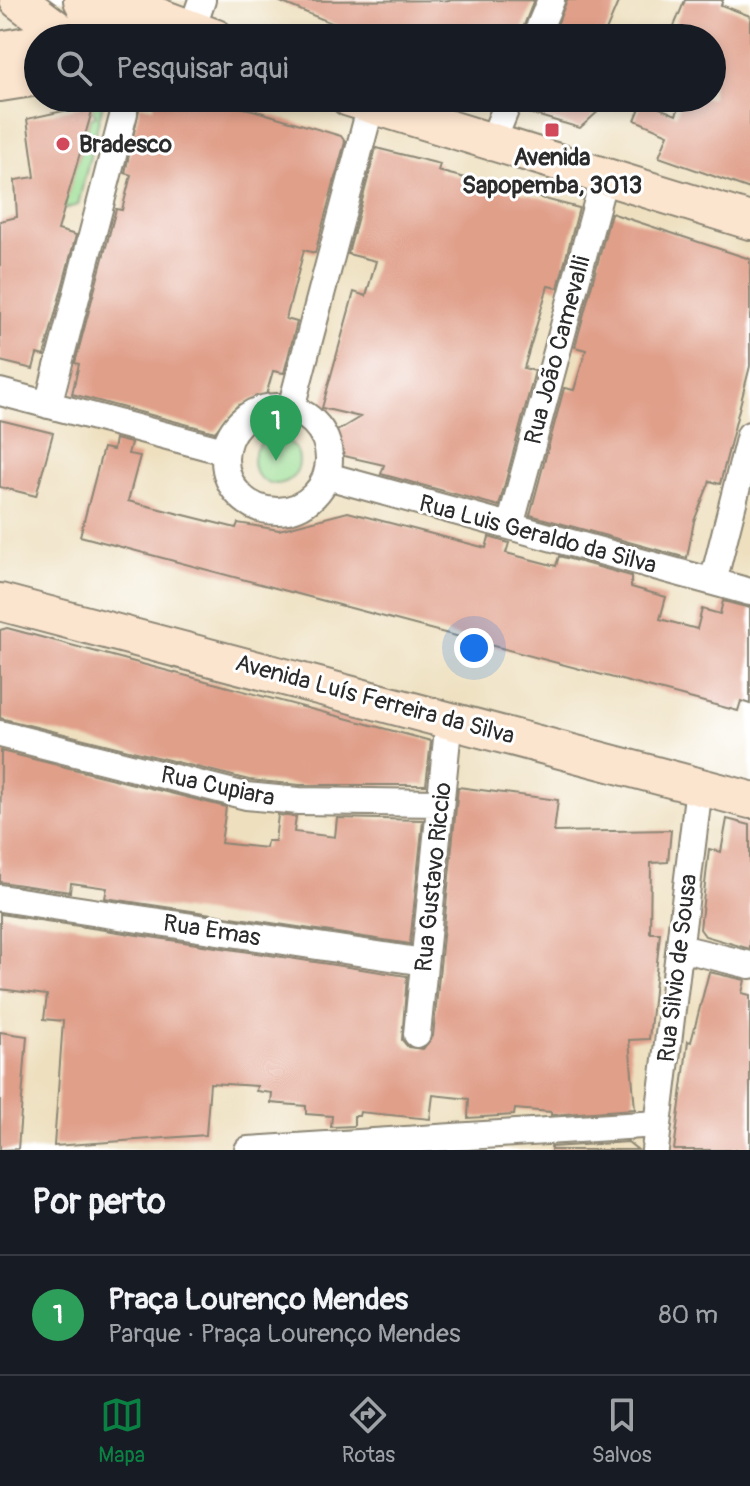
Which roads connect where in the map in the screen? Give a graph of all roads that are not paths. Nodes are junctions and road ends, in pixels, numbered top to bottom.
1 (18, 0) edge
2 (82, 0) edge
3 (551, 0) edge
4 (203, 22) edge
5 (71, 24) edge
6 (85, 24) edge
7 (177, 24) edge
8 (541, 24) edge
9 (24, 46) edge
10 (0, 50) edge
11 (24, 79) edge
12 (0, 83) edge
13 (124, 112) edge
14 (358, 112) edge
15 (395, 112) edge
16 (504, 112) edge
17 (493, 140) junction
18 (605, 174) junction
19 (750, 221) edge
20 (0, 392) edge
21 (48, 405) junction
22 (291, 408) junction
23 (750, 435) edge
24 (224, 451) junction
25 (327, 476) junction
26 (510, 526) junction
27 (713, 582) junction
28 (750, 592) edge
29 (0, 602) edge
30 (449, 719) junction
31 (0, 734) edge
32 (699, 787) junction
33 (750, 800) edge
34 (440, 803) junction
35 (0, 898) edge
36 (680, 948) junction
37 (424, 962) junction
38 (750, 965) edge
39 (417, 1034) dead end
40 (657, 1137) edge
41 (361, 1146) edge
42 (248, 1150) edge

1 - 5 street
2 - 6 street
3 - 8 street
4 - 7 street
9 - 10 street
11 - 12 street
13 - 21 street
14 - 22 street
15 - 17 street
16 - 17 street
17 - 18 street
18 - 19 street
18 - 26 street, Rua João Camevalli
20 - 21 street
21 - 24 street
22 - 24 street
22 - 25 street
23 - 27 street
24 - 25 street
25 - 26 street, Rua Luis Geraldo da Silva
26 - 27 street, Rua Luis Geraldo da Silva
27 - 28 street, Rua Luis Geraldo da Silva
29 - 30 street, Avenida Luís Ferreira da Silva
30 - 32 street, Avenida Luís Ferreira da Silva
30 - 34 street, Rua Gustavo Riccio
31 - 34 street, Rua Cupiara
32 - 33 street, Avenida Luís Ferreira da Silva
32 - 36 street, Rua Silvio de Sousa
34 - 37 street, Rua Gustavo Riccio
35 - 37 street, Rua Emas
36 - 38 street
36 - 40 street, Rua Silvio de Sousa
37 - 39 street, Rua Gustavo Riccio
40 - 41 street
41 - 42 street

